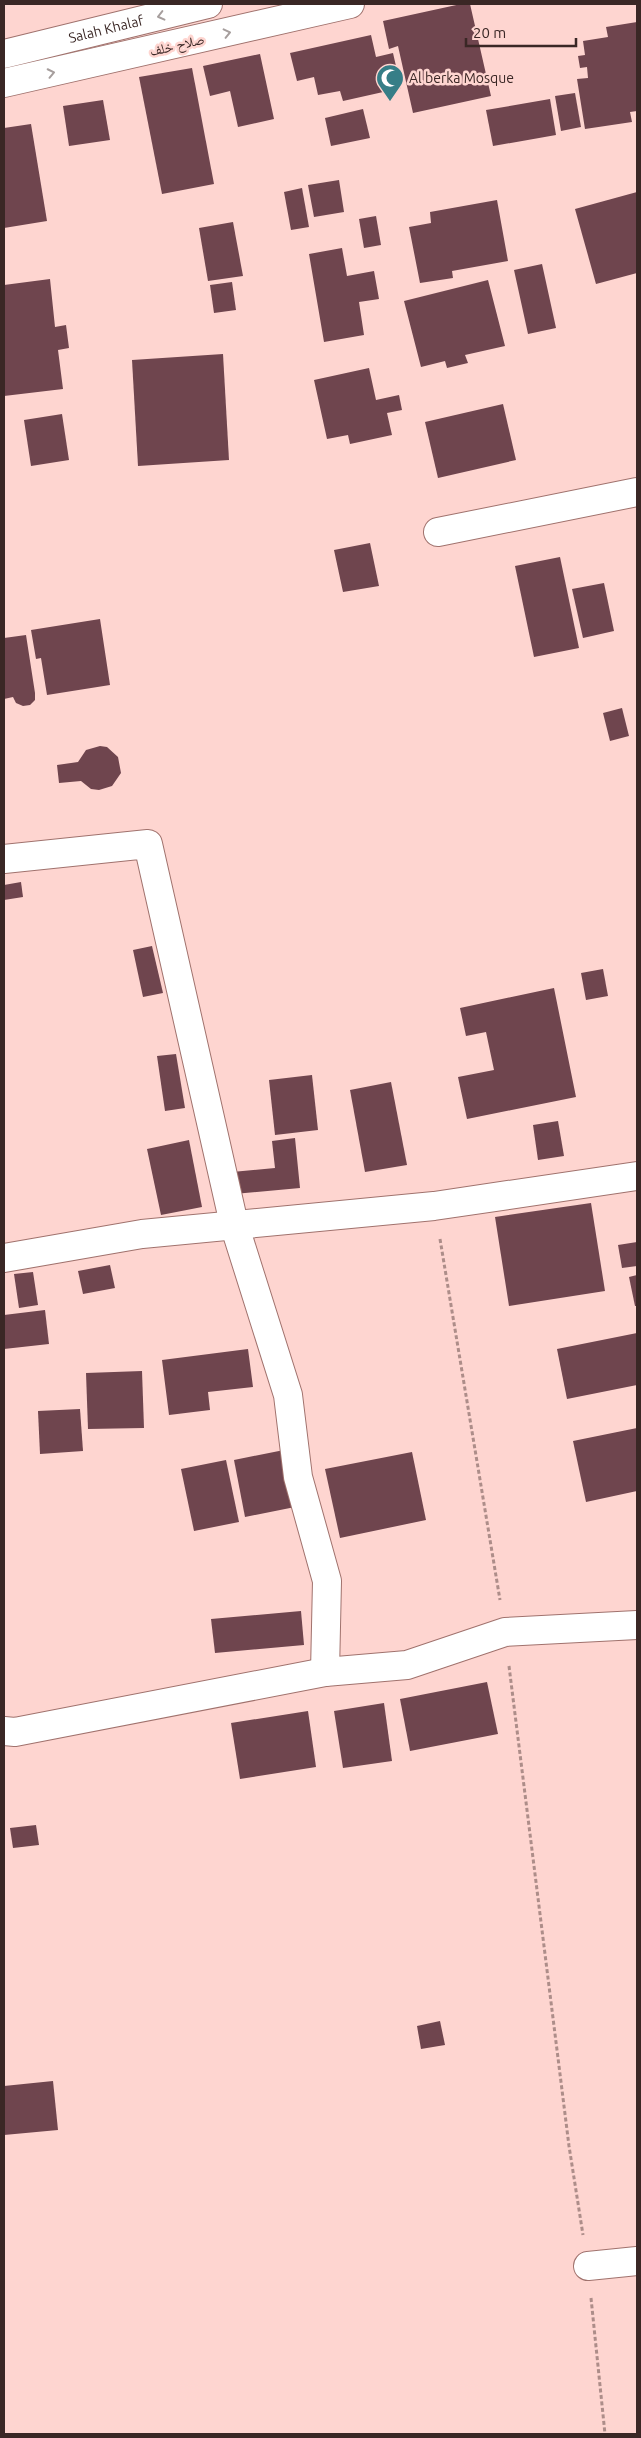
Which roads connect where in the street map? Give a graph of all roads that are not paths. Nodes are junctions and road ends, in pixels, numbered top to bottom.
1 (208, 4) edge
2 (350, 4) edge
3 (4, 54) edge
4 (4, 83) edge
5 (637, 492) edge
6 (438, 532) dead end
7 (4, 859) edge
8 (637, 1176) edge
9 (234, 1224) junction
10 (4, 1258) edge
11 (637, 1625) edge
12 (325, 1672) junction
13 (4, 1731) edge
14 (637, 2261) edge
15 (588, 2266) road end

1 -> 3 street, Salah Khalaf
4 -> 2 street, صلاح خلف
5 - 6 street
7 - 9 street
8 - 9 street
9 - 10 street
9 - 12 street
11 - 12 street
12 - 13 street
14 - 15 street

